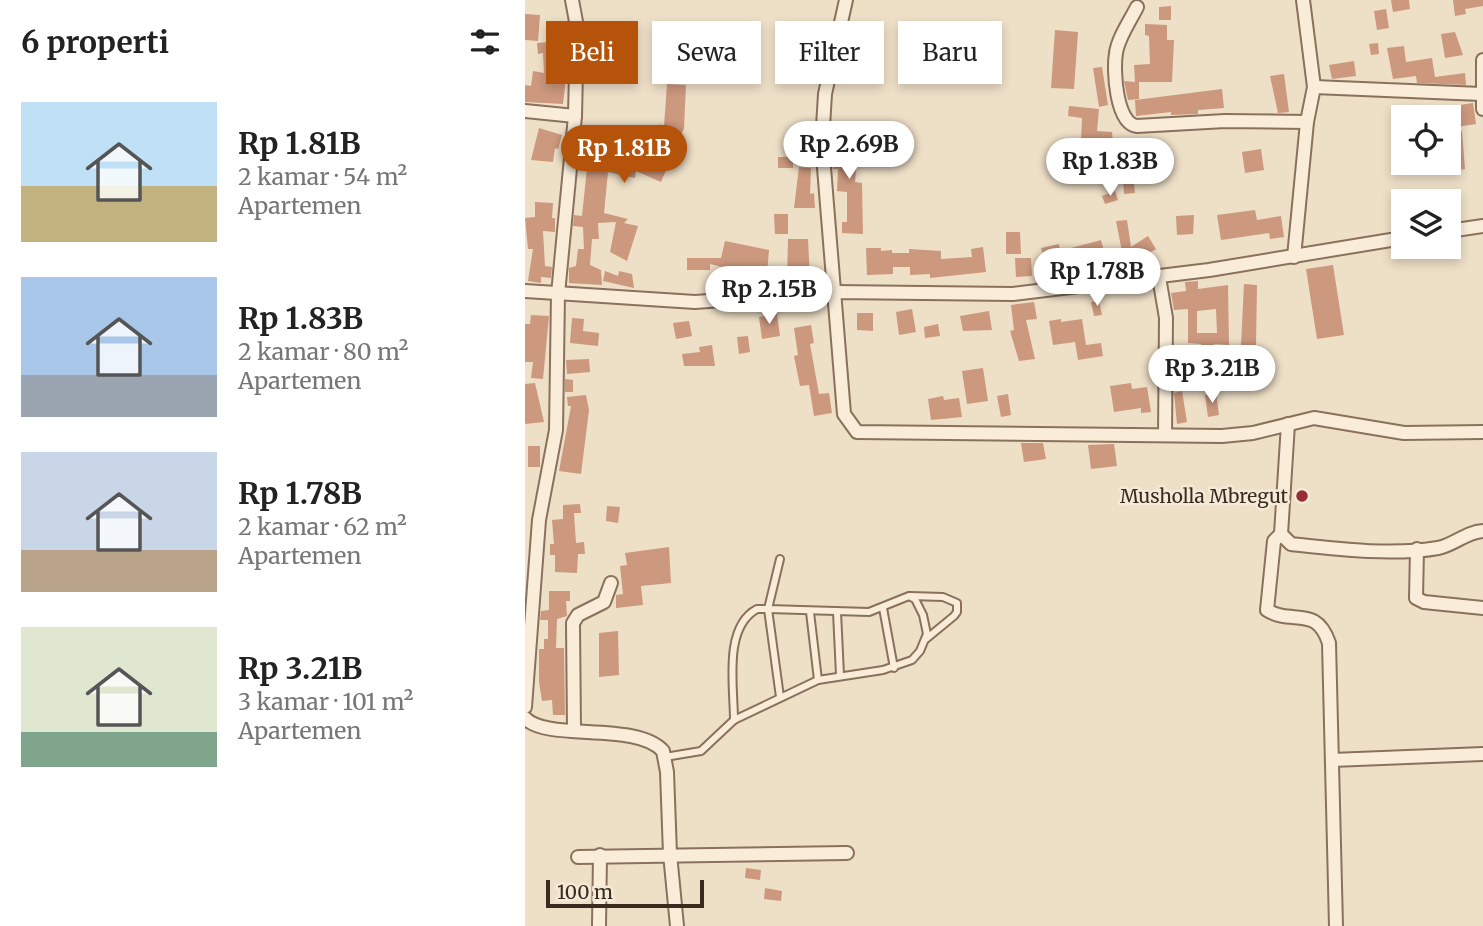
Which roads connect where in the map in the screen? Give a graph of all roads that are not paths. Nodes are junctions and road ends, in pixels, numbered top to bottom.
1 (572, 0) edge
2 (846, 0) edge
3 (1303, 0) edge
4 (1137, 7) dead end
5 (1483, 60) edge
6 (1314, 87) junction
7 (1481, 94) edge
8 (1483, 109) edge
9 (525, 111) edge
10 (575, 116) junction
11 (1307, 122) junction
12 (1483, 226) edge
13 (1461, 229) edge
14 (1391, 240) edge
15 (1294, 257) junction
16 (1159, 277) junction
17 (525, 291) edge
18 (834, 292) junction
19 (558, 294) junction
20 (1288, 424) junction
21 (1483, 432) edge
22 (1165, 435) junction
23 (1483, 531) edge
24 (1281, 534) junction
25 (1417, 549) junction
26 (780, 559) dead end
27 (611, 583) dead end
28 (909, 596) junction
29 (883, 608) junction
30 (1483, 608) edge
31 (768, 610) junction
32 (810, 611) junction
33 (837, 612) junction
34 (528, 621) edge
35 (926, 639) junction
36 (894, 668) junction
37 (840, 675) junction
38 (818, 680) junction
39 (780, 697) junction
40 (525, 707) edge
41 (525, 718) edge
42 (734, 720) junction
43 (574, 729) junction
44 (1483, 754) edge
45 (665, 757) junction
46 (1332, 760) junction
47 (846, 853) dead end
48 (670, 854) junction
49 (600, 855) junction
50 (579, 856) dead end
51 (599, 926) edge
52 (677, 926) edge
53 (1336, 926) edge

1 - 10 street
2 - 18 street
3 - 6 street
4 - 11 street
5 - 7 street
6 - 7 street
6 - 11 street
7 - 8 street
9 - 10 street
10 - 19 street
11 - 15 street
12 - 13 street
14 - 15 street
15 - 16 street
16 - 18 street
16 - 22 street
17 - 19 street
18 - 19 street
18 - 22 street
19 - 34 street
20 - 21 street
20 - 22 street
20 - 24 street
23 - 25 street
24 - 25 street
24 - 46 street
25 - 30 street
26 - 31 lane
27 - 43 street
28 - 29 lane
28 - 35 lane
28 - 35 lane
29 - 33 lane
29 - 36 lane
31 - 32 lane
31 - 39 lane
31 - 42 lane
32 - 33 lane
32 - 38 lane
33 - 37 lane
34 - 40 street
35 - 36 lane
36 - 37 lane
37 - 38 lane
38 - 39 lane
39 - 42 lane
41 - 43 street
42 - 45 lane
43 - 45 street
44 - 46 street
45 - 48 street
46 - 53 street
47 - 48 street
48 - 49 street
48 - 52 street
49 - 50 street
49 - 51 street

